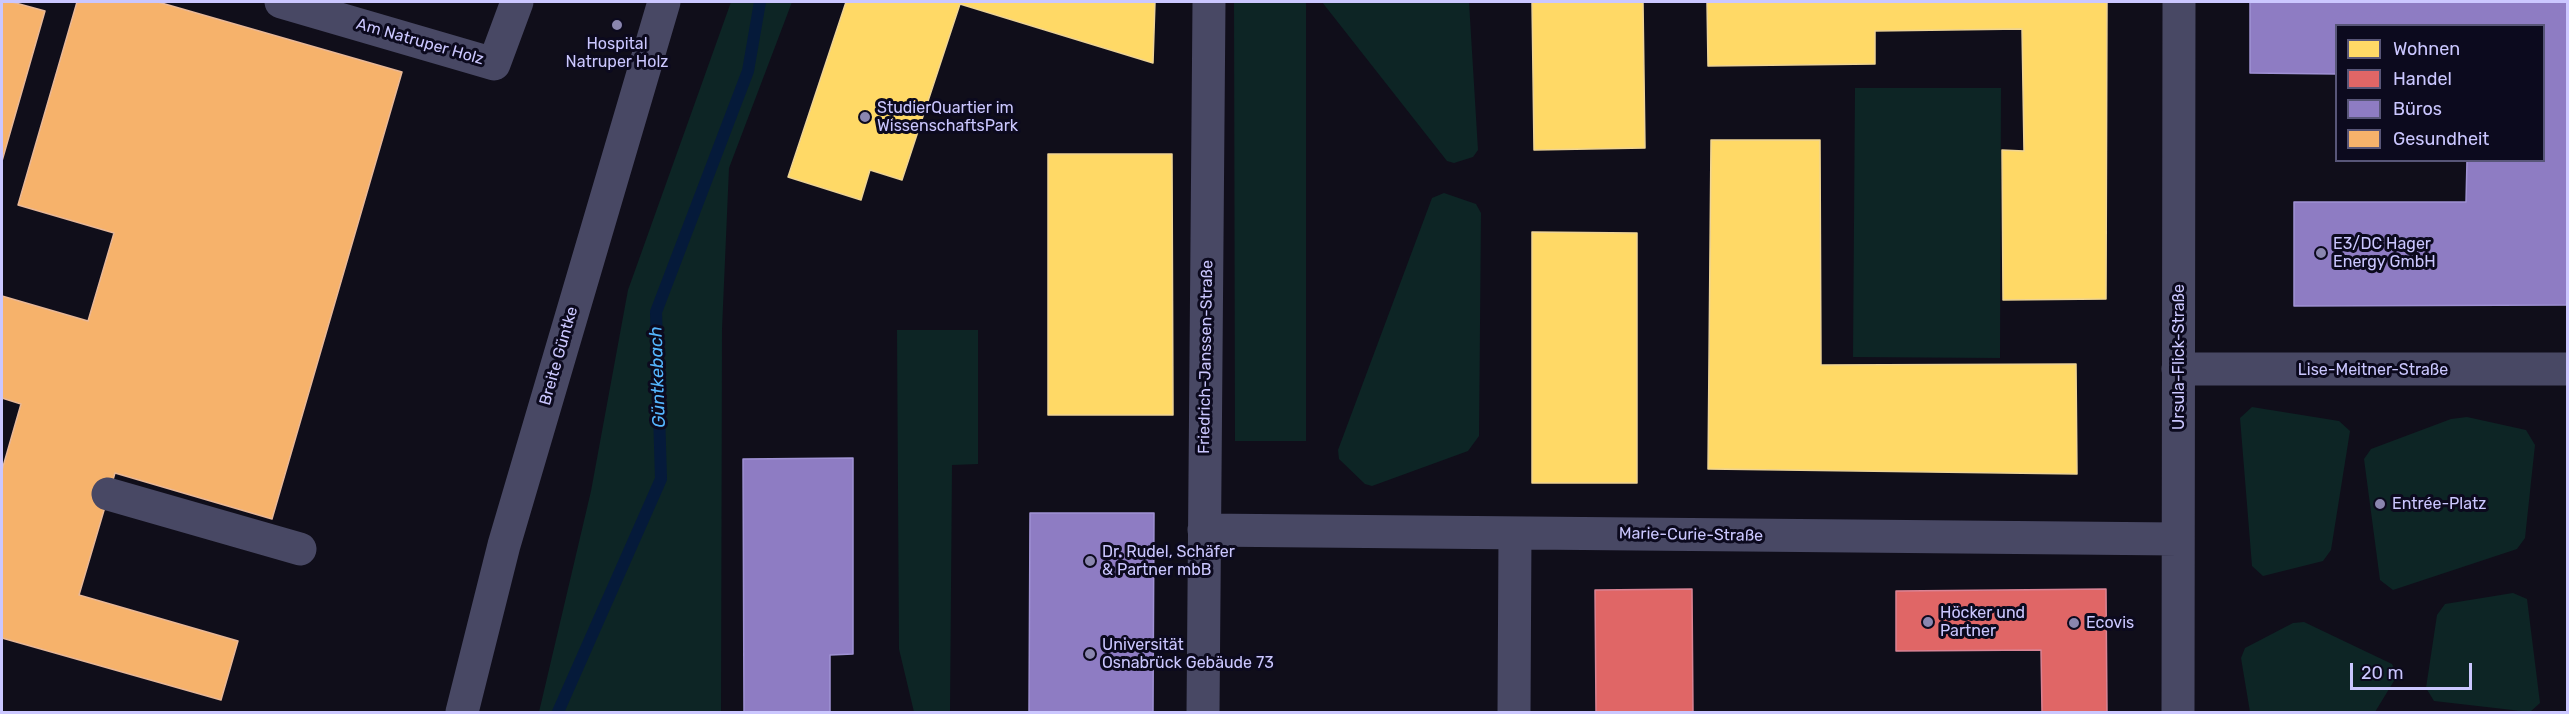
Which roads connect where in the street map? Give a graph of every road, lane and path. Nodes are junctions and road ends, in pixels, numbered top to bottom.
1 (281, 2) edge
2 (518, 2) edge
3 (664, 2) edge
4 (1209, 2) edge
5 (2179, 2) edge
6 (2178, 369) junction
7 (2568, 369) edge
8 (108, 494) dead end
9 (1204, 530) junction
10 (1515, 533) junction
11 (2178, 539) junction
12 (300, 549) dead end
13 (462, 712) edge
14 (1203, 712) edge
15 (1514, 712) edge
16 (2178, 712) edge

1 - 2 street, Am Natruper Holz
3 - 13 street, Breite Güntke
4 - 9 street, Friedrich-Janssen-Straße
5 - 6 street, Ursula-Flick-Straße
6 - 7 street, Lise-Meitner-Straße
6 - 11 street, Ursula-Flick-Straße
8 - 12 street
9 - 10 street, Marie-Curie-Straße
9 - 14 street, Friedrich-Janssen-Straße
10 - 11 street, Marie-Curie-Straße
10 - 15 street
11 - 16 street, Ursula-Flick-Straße

